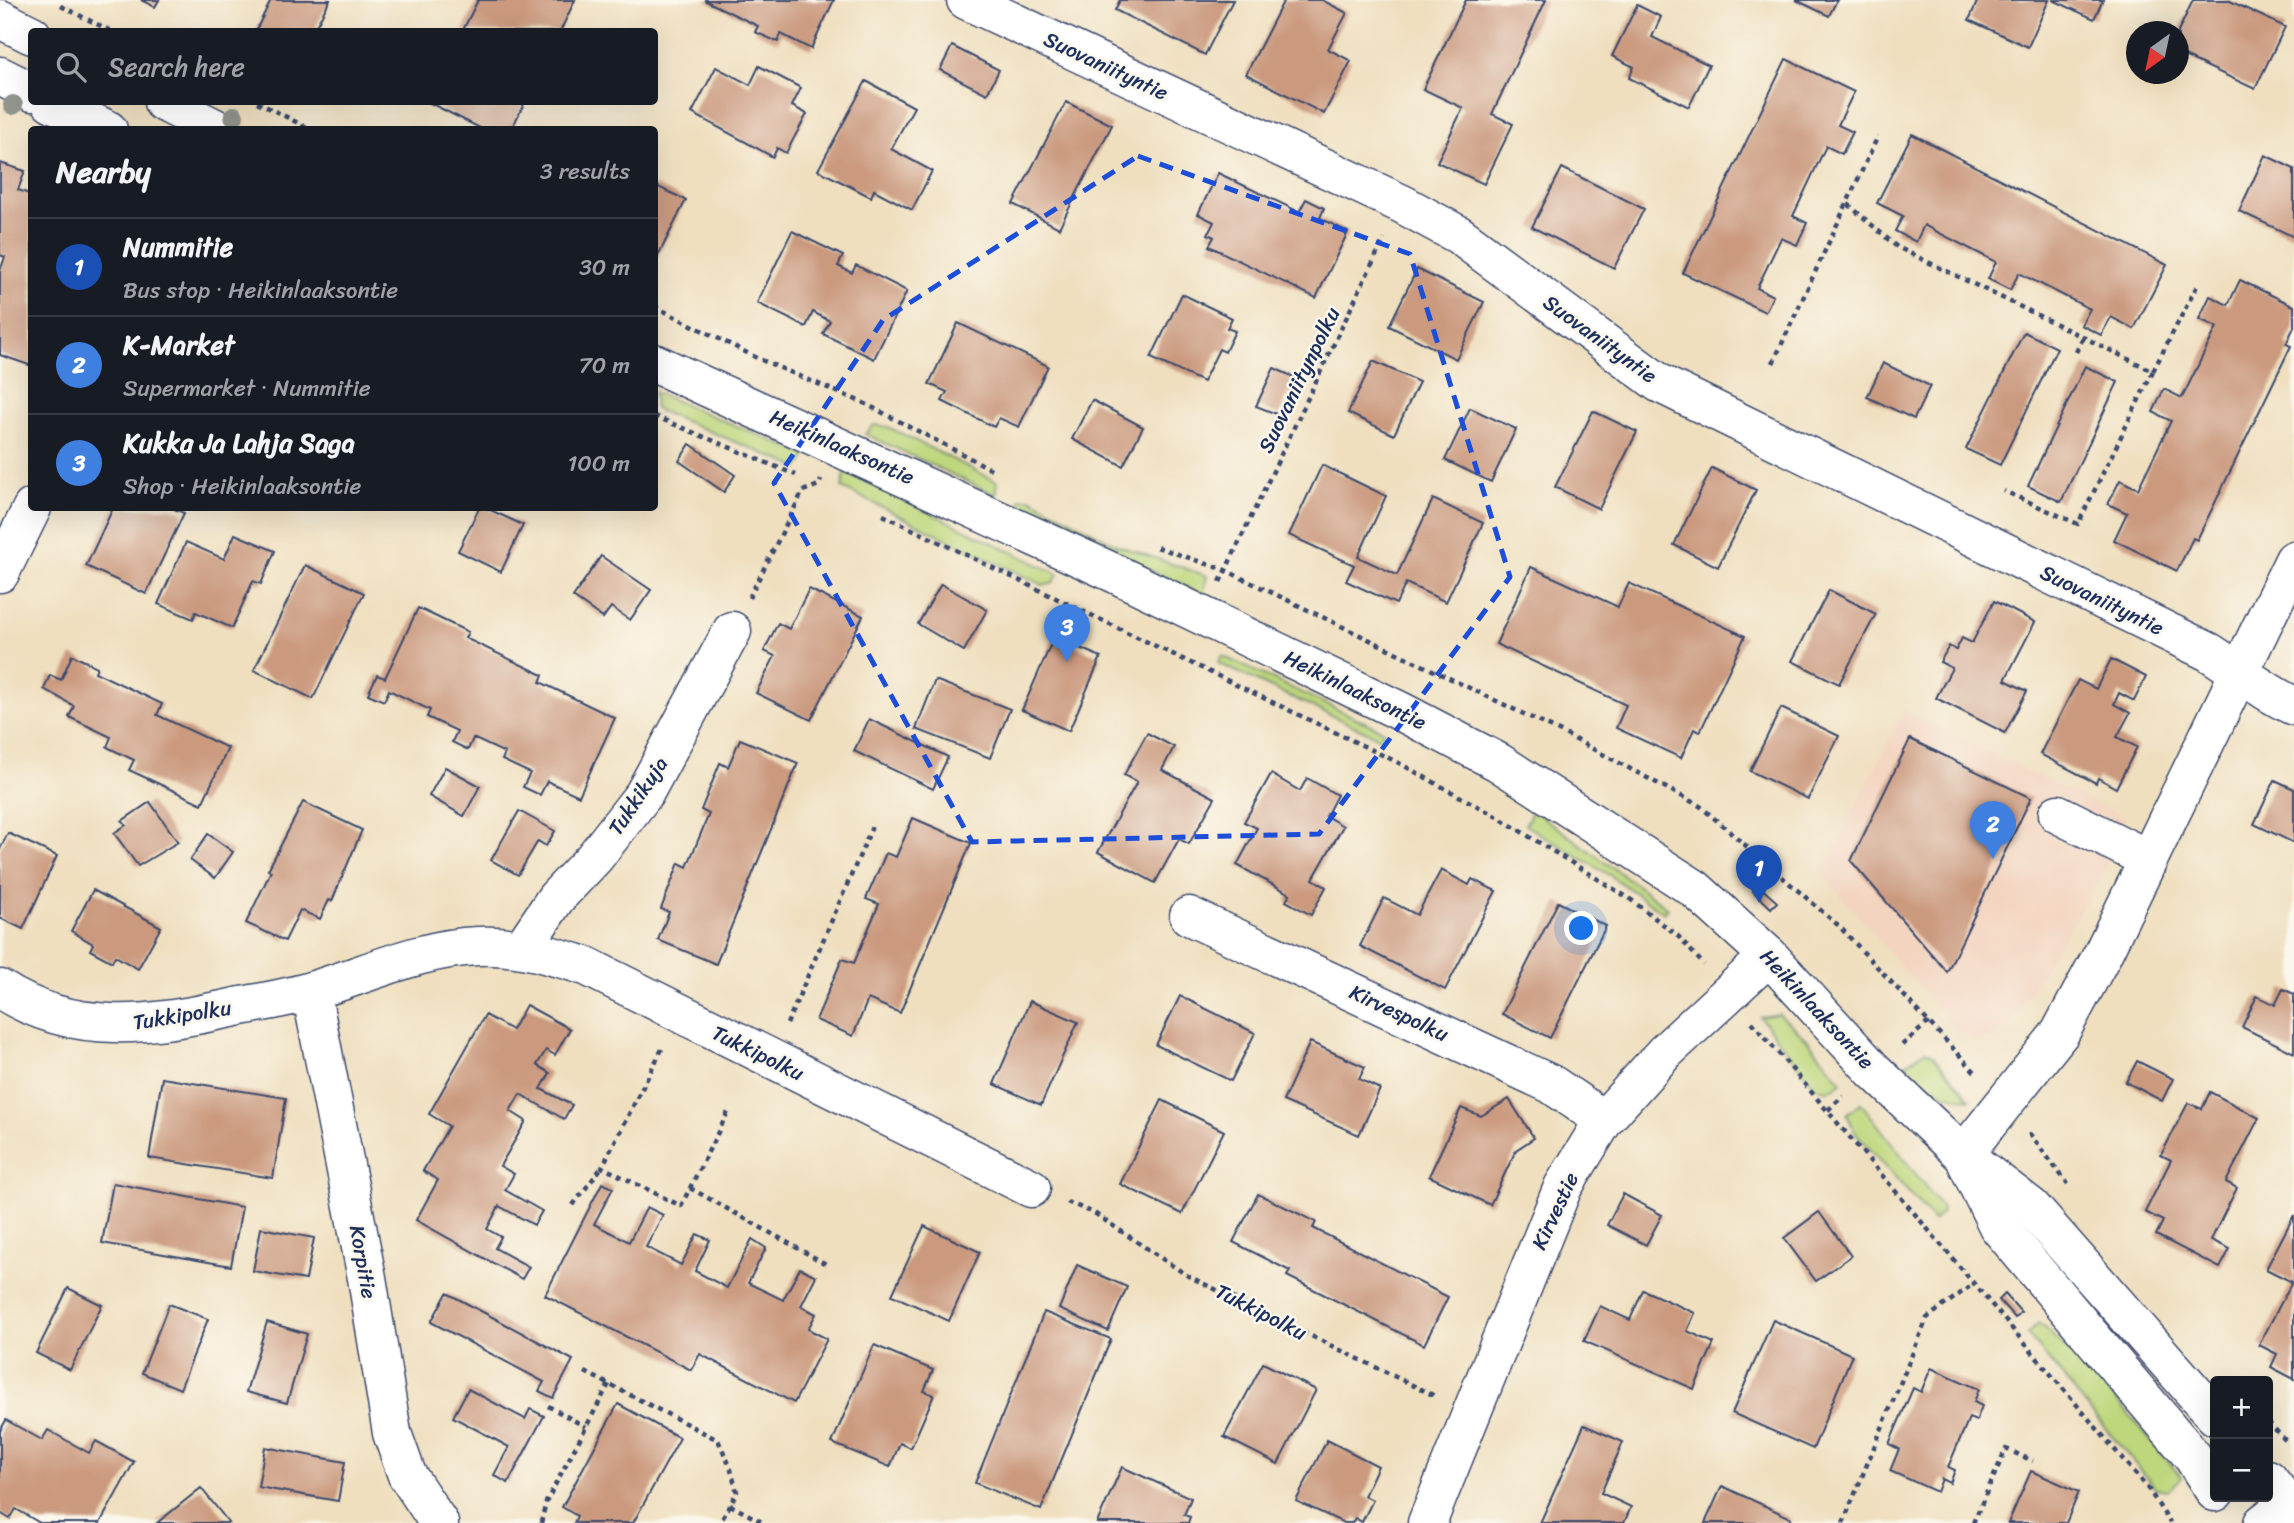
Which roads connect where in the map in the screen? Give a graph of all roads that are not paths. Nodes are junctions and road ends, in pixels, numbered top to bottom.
1 (966, 0) edge
2 (0, 19) edge
3 (28, 33) edge
4 (0, 76) edge
5 (28, 90) edge
6 (57, 105) edge
7 (169, 105) edge
8 (100, 126) edge
9 (210, 126) edge
10 (658, 365) edge
11 (31, 511) edge
12 (2294, 560) edge
13 (0, 573) edge
14 (732, 631) road end
15 (2239, 671) junction
16 (2294, 706) edge
17 (2058, 814) dead end
18 (2148, 859) junction
19 (1189, 916) dead end
20 (523, 947) junction
21 (1769, 956) junction
22 (0, 989) edge
23 (311, 991) junction
24 (1604, 1120) junction
25 (1963, 1155) junction
26 (1031, 1188) road end
27 (2210, 1410) edge
28 (2210, 1484) edge
29 (2221, 1502) edge
30 (439, 1523) edge
31 (1427, 1523) edge
32 (2236, 1523) edge

1 - 15 street, Suovaniityntie
2 - 3 street
4 - 5 street
6 - 8 street
7 - 9 street
10 - 21 street, Heikinlaaksontie
11 - 13 street
12 - 15 street
14 - 20 street, Tukkikuja
15 - 16 street, Suovaniityntie
15 - 18 street
17 - 18 street
18 - 25 street
19 - 24 street, Kirvespolku
20 - 23 street, Tukkipolku
20 - 26 street, Tukkipolku
21 - 24 street, Kirvestie
21 - 25 street, Heikinlaaksontie
22 - 23 street, Tukkipolku
23 - 30 street, Korpitie
24 - 31 street, Kirvestie
25 - 27 street, Heikinlaaksontie
25 - 28 street, Heikinlaaksontie
29 - 32 street

